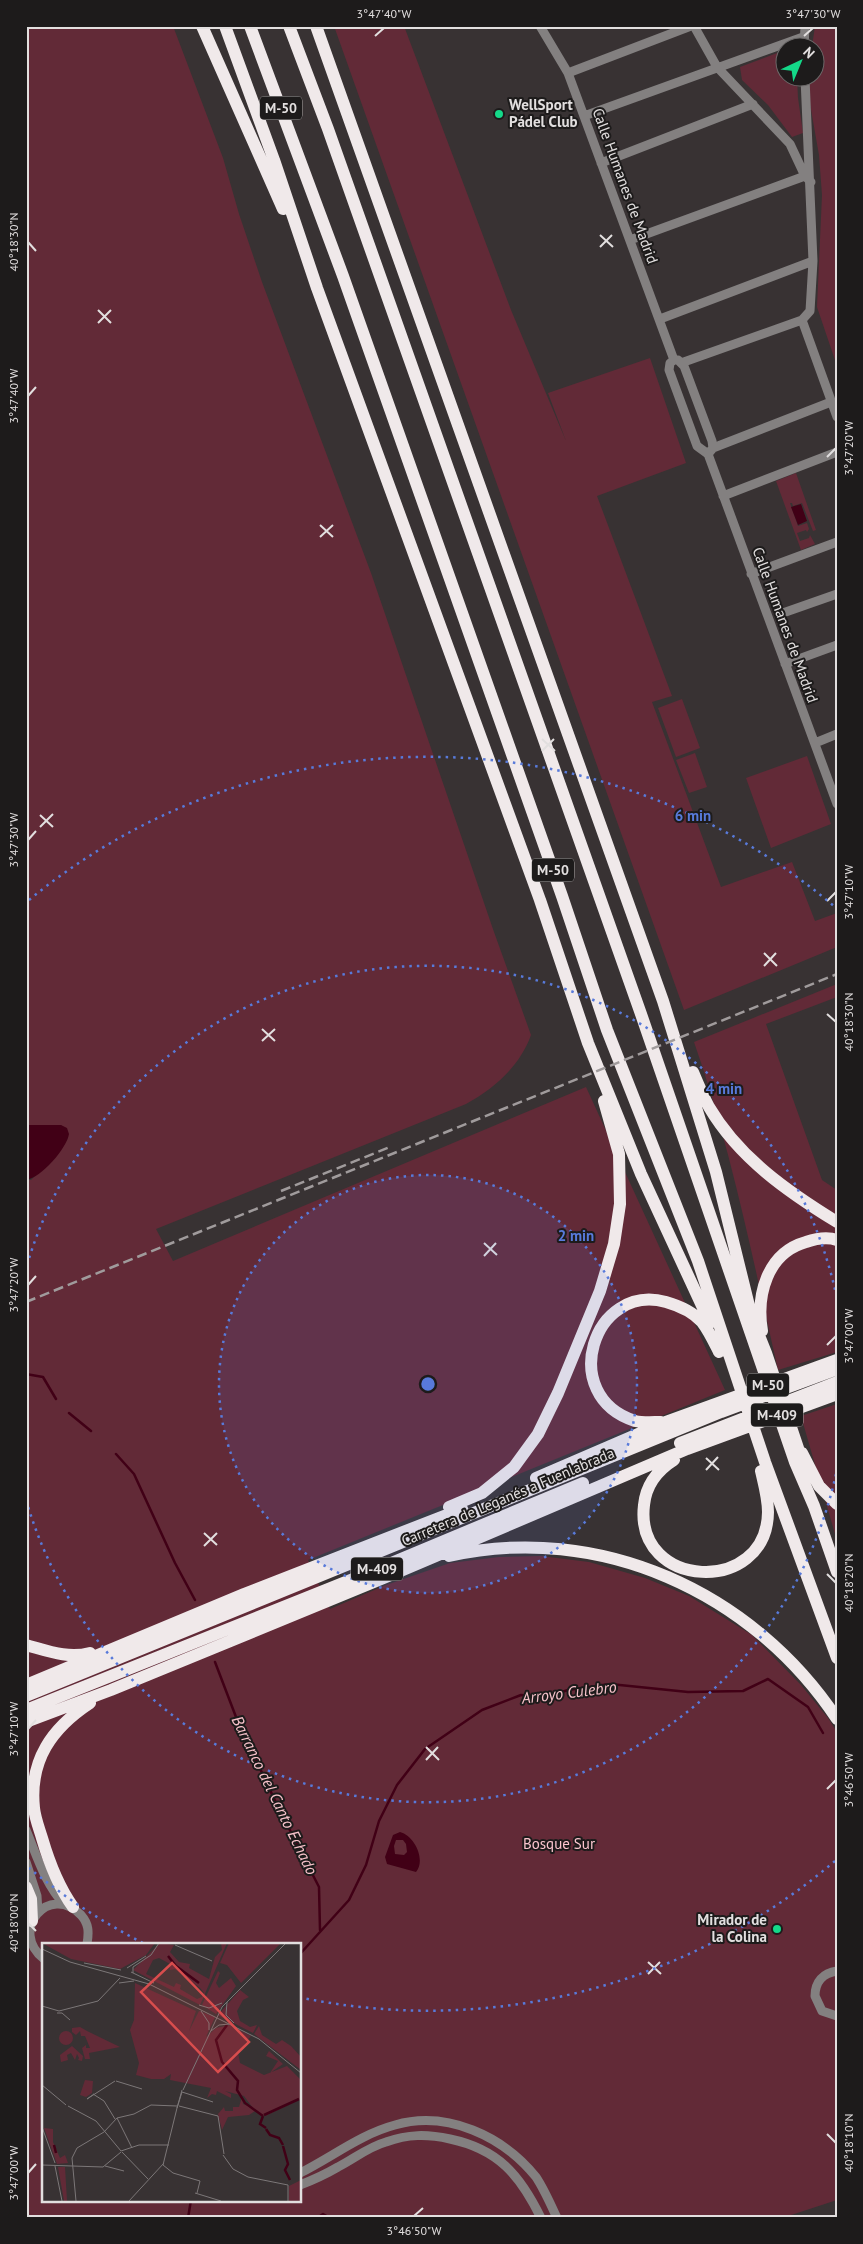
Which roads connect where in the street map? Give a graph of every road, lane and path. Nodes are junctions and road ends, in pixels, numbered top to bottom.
1 (202, 26) edge
2 (225, 26) edge
3 (250, 26) edge
4 (289, 26) edge
5 (316, 26) edge
6 (540, 26) edge
7 (693, 26) edge
8 (805, 26) edge
9 (803, 36) joint
10 (716, 67) junction
11 (568, 73) junction
12 (805, 88) edge
13 (753, 104) junction
14 (584, 116) junction
15 (602, 163) junction
16 (808, 179) junction
17 (630, 240) junction
18 (813, 261) junction
19 (316, 288) junction
20 (660, 319) junction
21 (802, 320) junction
22 (677, 361) junction
23 (831, 402) junction
24 (837, 417) edge
25 (710, 451) junction
26 (837, 452) edge
27 (723, 496) junction
28 (837, 542) edge
29 (751, 574) junction
30 (837, 594) edge
31 (780, 614) dead end
32 (837, 645) edge
33 (785, 664) junction
34 (837, 734) edge
35 (815, 743) junction
36 (837, 804) edge
37 (663, 1001) junction
38 (588, 1043) junction
39 (837, 1222) edge
40 (837, 1240) edge
41 (719, 1352) junction
42 (766, 1353) junction
43 (837, 1356) edge
44 (837, 1360) edge
45 (837, 1369) edge
46 (837, 1382) edge
47 (825, 1386) edge
48 (724, 1418) junction
49 (666, 1422) junction
50 (799, 1448) junction
51 (759, 1463) junction
52 (837, 1504) edge
53 (814, 1506) junction
54 (796, 1550) junction
55 (344, 1554) junction
56 (403, 1570) junction
57 (837, 1572) edge
58 (244, 1594) junction
59 (26, 1645) edge
60 (837, 1658) edge
61 (26, 1685) edge
62 (111, 1690) junction
63 (26, 1696) edge
64 (26, 1710) edge
65 (837, 1719) edge
66 (26, 1722) edge
67 (26, 1830) edge
68 (26, 1862) edge
69 (26, 1887) edge
70 (69, 1906) junction
71 (35, 1916) junction
72 (87, 1943) edge
73 (42, 1958) edge
74 (837, 1971) edge
75 (837, 2016) edge
76 (301, 2171) edge
77 (301, 2185) edge
78 (541, 2218) edge
79 (557, 2218) edge

1 - 19 highway
2 - 19 highway
3 - 54 highway, M-50
4 - 53 highway, M-50
5 - 37 highway
6 - 11 street, Calle Humanes de Madrid
7 - 10 street
7 - 11 street
8 - 9 street
9 - 10 street
10 - 13 street
10 - 14 street
11 - 14 street, Calle Humanes de Madrid
12 - 16 street
13 - 15 street
13 - 16 street
14 - 15 street, Calle Humanes de Madrid
15 - 17 street, Calle Humanes de Madrid
16 - 17 street
16 - 18 street
17 - 20 street, Calle Humanes de Madrid
18 - 20 street
18 - 21 street
19 - 38 highway
20 - 22 street, Calle Humanes de Madrid
21 - 22 street
21 - 23 street
22 - 25 street, Calle Humanes de Madrid
22 - 25 street, Calle Humanes de Madrid
23 - 24 street
23 - 25 street
25 - 27 street, Calle Humanes de Madrid
26 - 27 street
27 - 29 street, Calle Humanes de Madrid
28 - 29 street
29 - 33 street, Calle Humanes de Madrid
30 - 31 street
32 - 33 street
33 - 35 street, Calle Humanes de Madrid
34 - 35 street
35 - 36 street, Calle Humanes de Madrid
37 - 39 highway
37 - 42 highway
38 - 41 highway
38 - 55 highway
40 - 42 highway
41 - 49 highway
41 - 51 highway
42 - 50 highway
43 - 47 highway
44 - 47 highway, M-409
45 - 47 highway, Carretera de Leganés a Fuenlabrada / M-409
46 - 47 highway, Carretera de Leganés a Fuenlabrada / M-409
47 - 48 highway, Carretera de Leganés a Fuenlabrada / M-409
47 - 48 highway, M-409
48 - 49 highway, M-409
48 - 51 highway
48 - 56 highway, M-409
48 - 63 highway, Carretera de Leganés a Fuenlabrada / M-409
48 - 64 highway, Carretera de Leganés a Fuenlabrada / M-409
49 - 55 highway, M-409
50 - 52 highway
50 - 53 highway
51 - 54 highway
53 - 57 highway, M-50
54 - 60 highway, M-50
55 - 58 highway, M-409
56 - 62 highway, M-409
56 - 65 highway
58 - 59 highway, M-409
58 - 61 highway, M-409
62 - 66 highway, M-409
62 - 70 highway, M-409
67 - 70 street
68 - 71 street
69 - 71 highway
70 - 71 street
70 - 72 street
71 - 73 street
74 - 75 street
76 - 79 street
77 - 78 street

